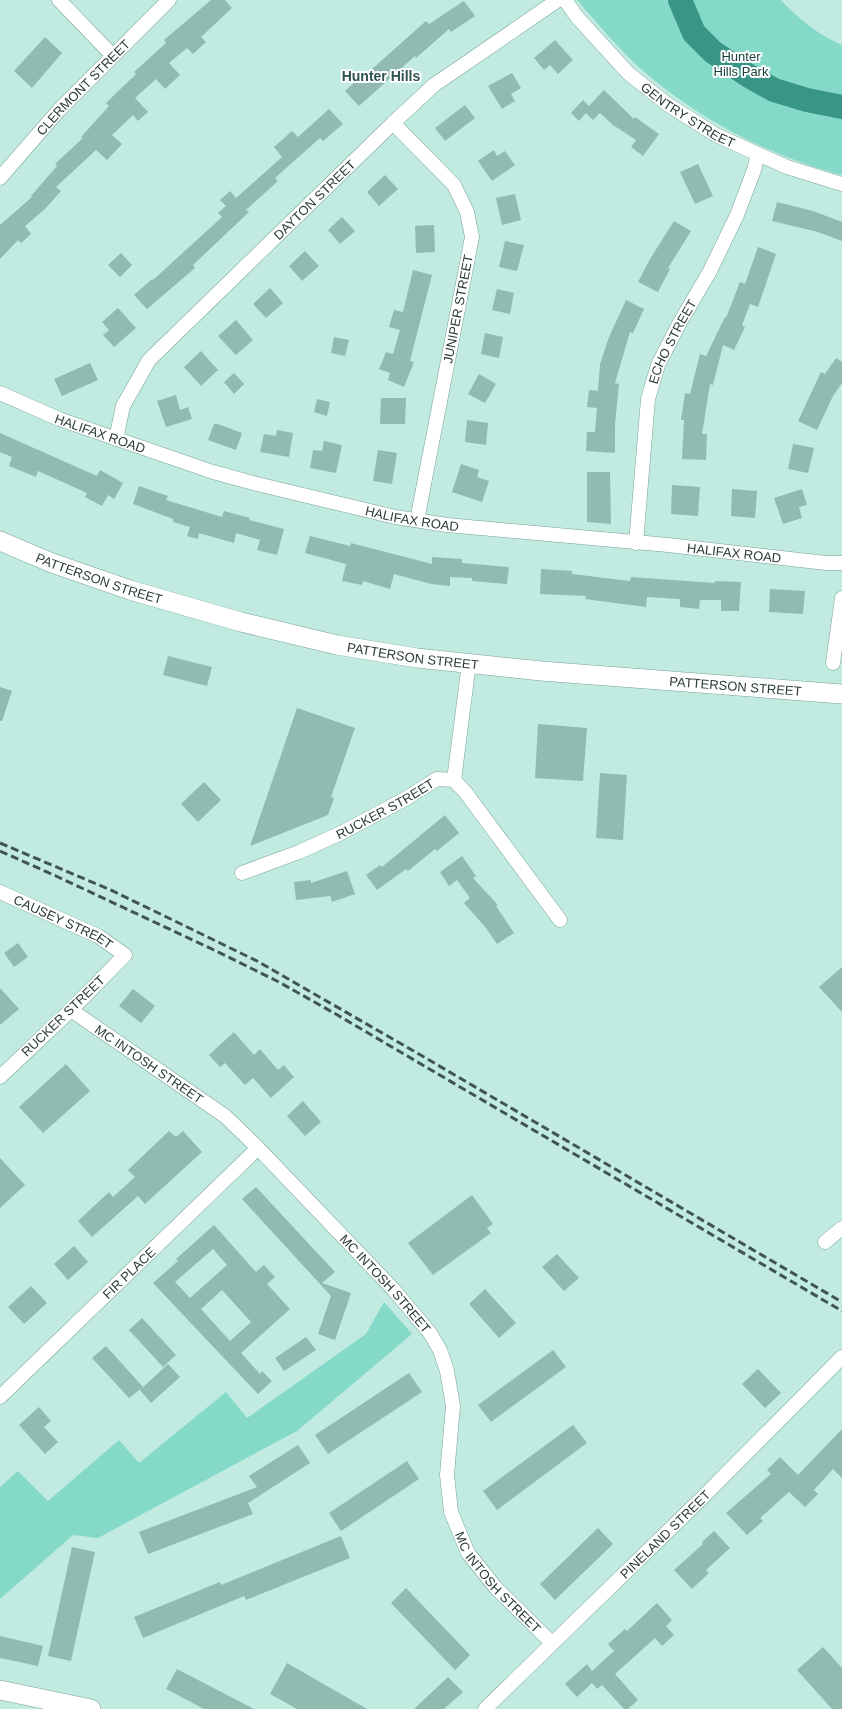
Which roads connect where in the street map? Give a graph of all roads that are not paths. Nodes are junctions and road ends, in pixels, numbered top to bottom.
1 (59, 0) edge
2 (169, 0) edge
3 (558, 0) edge
4 (565, 0) edge
5 (113, 56) junction
6 (393, 123) junction
7 (758, 154) junction
8 (0, 178) edge
9 (842, 184) edge
10 (0, 393) edge
11 (116, 439) junction
12 (417, 520) junction
13 (0, 541) edge
14 (636, 543) junction
15 (842, 563) edge
16 (842, 598) edge
17 (469, 663) junction
18 (833, 663) dead end
19 (842, 694) edge
20 (454, 780) junction
21 (242, 874) dead end
22 (0, 892) edge
23 (560, 920) dead end
24 (125, 955) joint
25 (71, 1010) junction
26 (0, 1077) edge
27 (258, 1148) junction
28 (842, 1228) edge
29 (825, 1242) dead end
30 (842, 1357) edge
31 (0, 1397) edge
32 (552, 1643) junction
33 (0, 1690) edge
34 (91, 1709) edge
35 (485, 1709) edge

1 - 5 street
2 - 5 street, CLERMONT STREET
3 - 6 street, DAYTON STREET
4 - 7 street, GENTRY STREET
5 - 8 street, CLERMONT STREET
6 - 11 street, DAYTON STREET
6 - 12 street, JUNIPER STREET
7 - 9 street, GENTRY STREET
7 - 14 street, ECHO STREET
10 - 11 street, HALIFAX ROAD
11 - 12 street, HALIFAX ROAD
12 - 14 street, HALIFAX ROAD
13 - 17 main road, PATTERSON STREET
14 - 15 street, HALIFAX ROAD
16 - 18 street
17 - 19 main road, PATTERSON STREET
17 - 20 street
20 - 21 street, RUCKER STREET
20 - 23 street
22 - 24 street, CAUSEY STREET
24 - 25 street, RUCKER STREET
25 - 26 street, RUCKER STREET
25 - 27 street, MC INTOSH STREET
27 - 31 street, FIR PLACE
27 - 32 street, MC INTOSH STREET
28 - 29 street
30 - 32 street, PINELAND STREET
32 - 35 street, PINELAND STREET
33 - 34 main road

